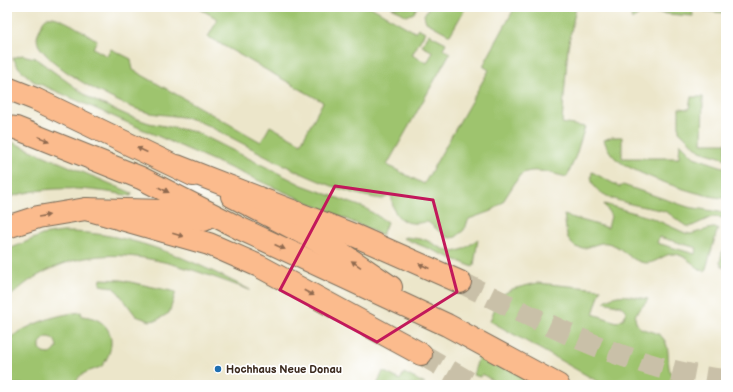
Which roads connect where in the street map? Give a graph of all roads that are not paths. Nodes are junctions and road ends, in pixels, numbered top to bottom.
1 (7, 88) edge
2 (7, 127) edge
3 (177, 166) junction
4 (86, 209) junction
5 (7, 227) edge
6 (239, 228) junction
7 (460, 282) tunnel mouth
8 (447, 325) junction
9 (421, 354) tunnel mouth
10 (558, 385) edge

3 -> 1 main road
2 -> 6 main road
7 -> 3 main road
8 -> 3 main road
5 -> 4 main road
4 - 6 main road
4 -> 9 main road
6 -> 8 main road
8 - 10 main road

